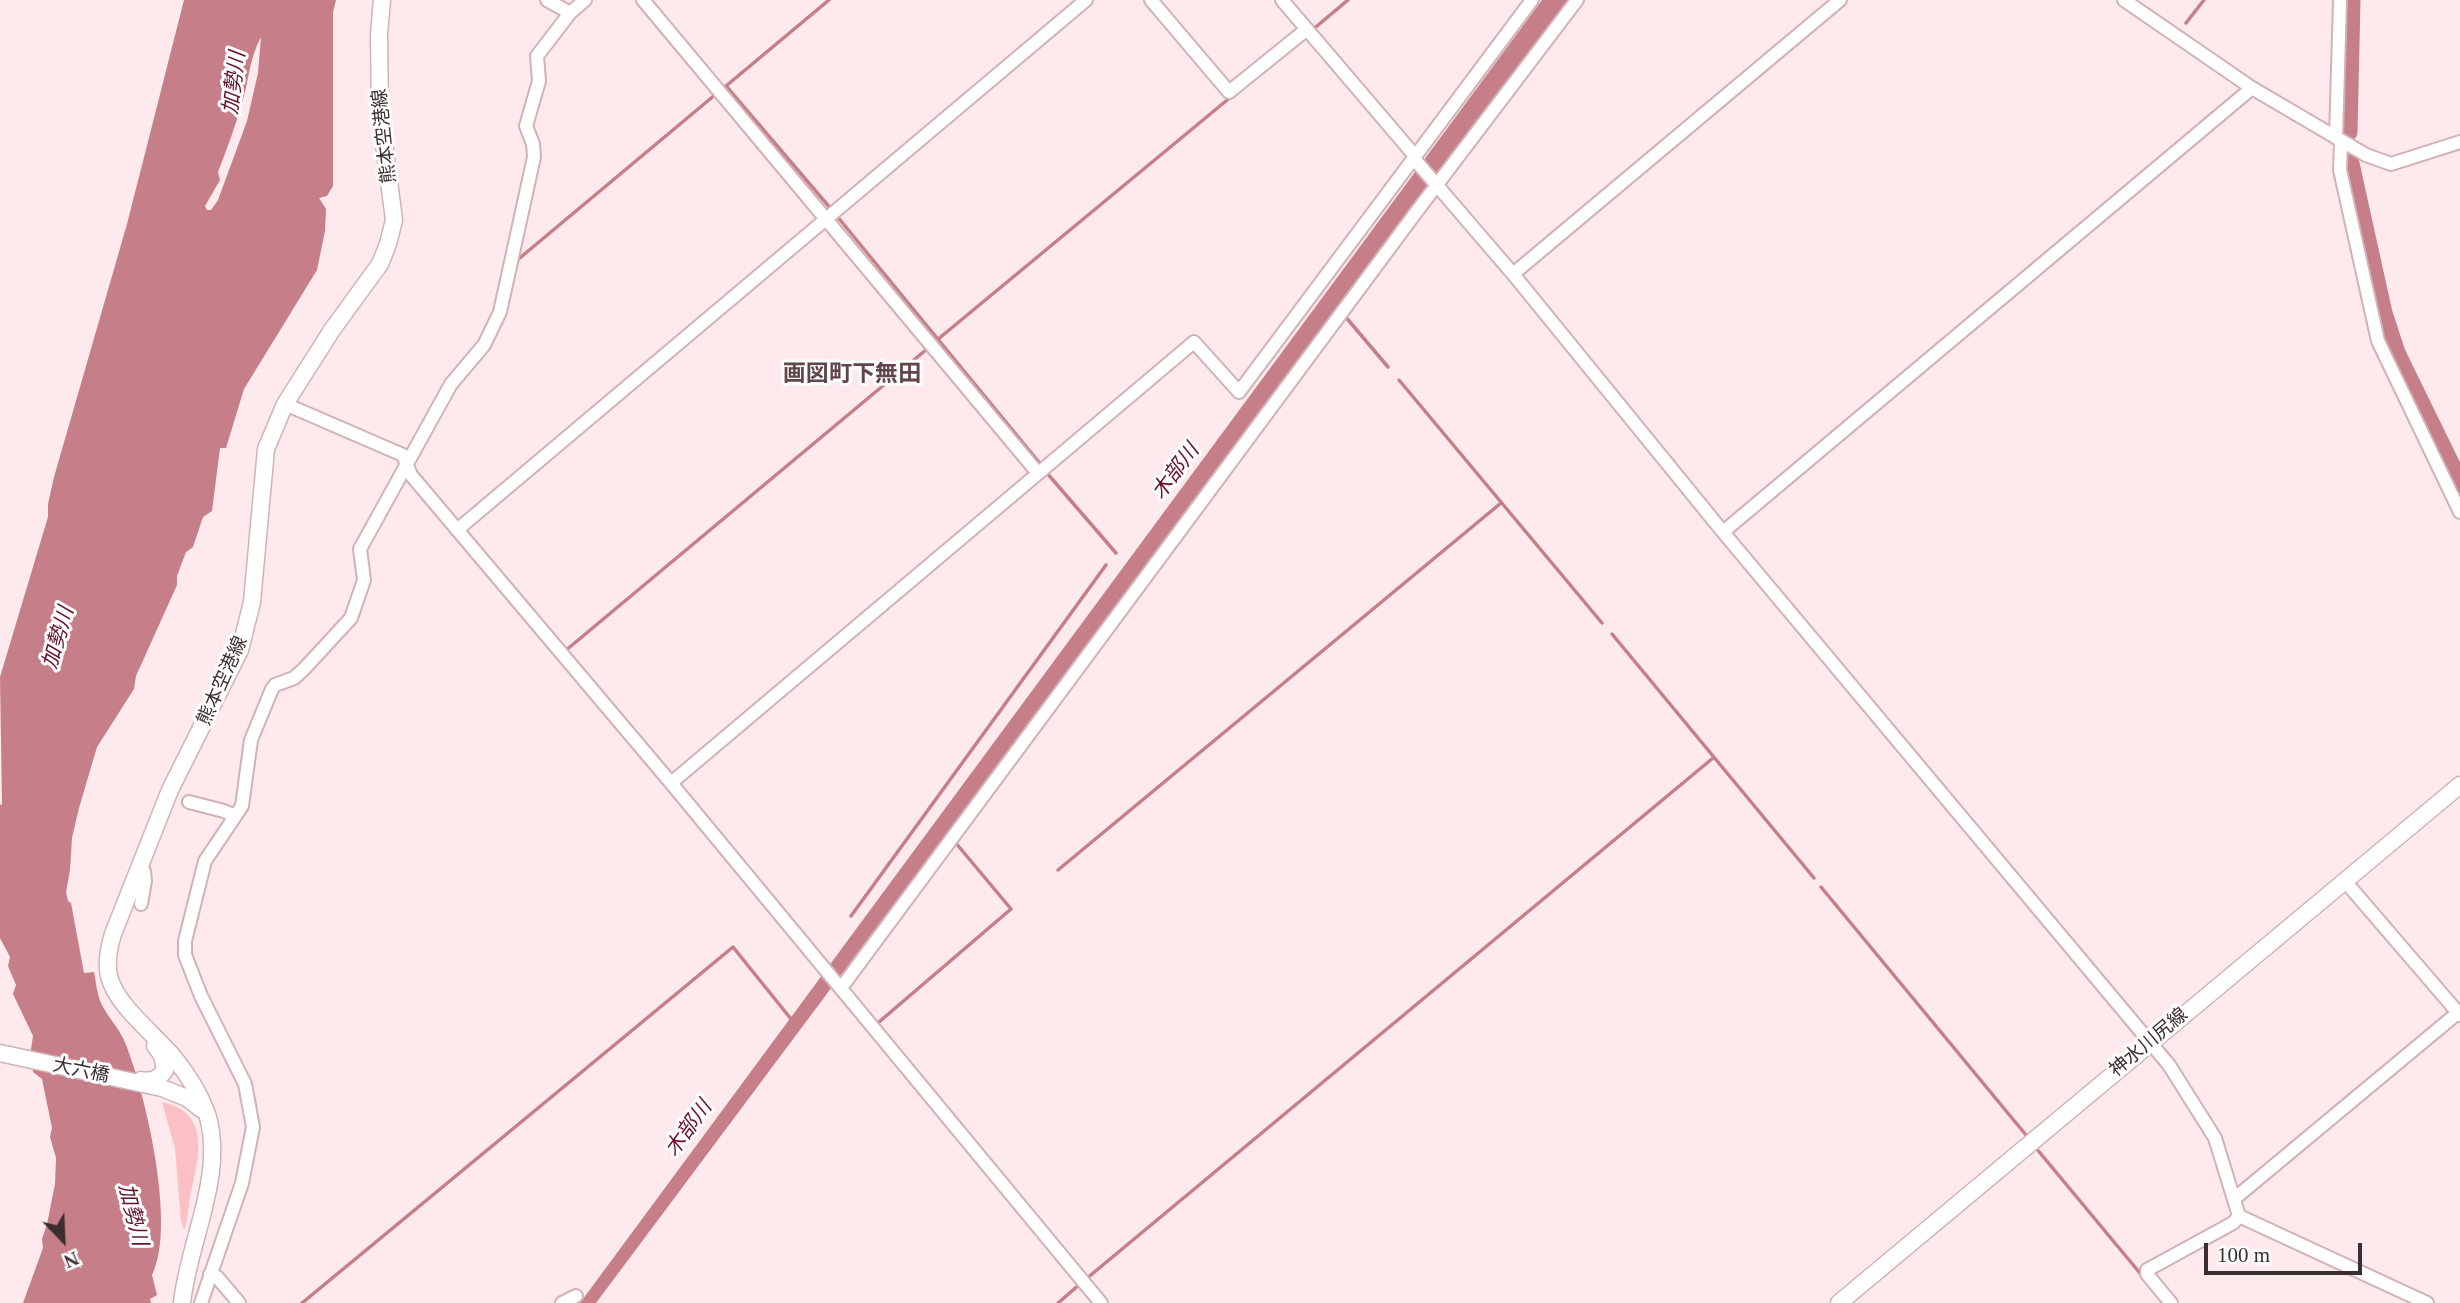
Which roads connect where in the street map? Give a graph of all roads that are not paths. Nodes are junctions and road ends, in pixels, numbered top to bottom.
1 (382, 0) edge
2 (547, 0) edge
3 (585, 0) edge
4 (643, 0) edge
5 (1086, 0) edge
6 (1151, 0) edge
7 (1282, 0) edge
8 (1532, 0) edge
9 (1577, 0) edge
10 (1840, 0) edge
11 (2124, 0) edge
12 (2340, 0) edge
13 (570, 13) junction
14 (1307, 29) junction
15 (2252, 88) junction
16 (2339, 139) junction
17 (2460, 142) edge
18 (1415, 159) junction
19 (1437, 185) junction
20 (826, 218) junction
21 (1513, 274) junction
22 (285, 404) junction
23 (407, 462) junction
24 (1037, 472) junction
25 (2460, 512) edge
26 (457, 530) junction
27 (1723, 532) junction
28 (671, 783) junction
29 (2460, 785) edge
30 (189, 802) dead end
31 (235, 816) junction
32 (139, 867) junction
33 (2343, 880) junction
34 (141, 904) dead end
35 (839, 986) junction
36 (2459, 1013) edge
37 (139, 1021) junction
38 (2149, 1042) junction
39 (0, 1054) edge
40 (174, 1058) junction
41 (159, 1083) junction
42 (207, 1115) junction
43 (2234, 1199) junction
44 (2239, 1216) junction
45 (211, 1274) junction
46 (576, 1296) dead end
47 (182, 1303) edge
48 (201, 1303) edge
49 (239, 1303) edge
50 (562, 1303) edge
51 (1101, 1303) edge
52 (1839, 1303) edge
53 (2171, 1303) edge
54 (2427, 1303) edge

1 - 22 main road, 熊本空港線
2 - 13 street
3 - 13 street
4 - 20 street
5 - 20 street
6 - 14 street
7 - 14 street
8 - 18 street
9 - 19 street
10 - 21 street
11 - 15 street
12 - 16 street
13 - 23 street
14 - 18 street
15 - 16 street
15 - 27 street
16 - 17 street
16 - 25 street
18 - 19 street
18 - 24 street
19 - 21 street
19 - 35 street
20 - 24 street
20 - 26 street
21 - 27 street
22 - 23 street
22 - 32 main road, 熊本空港線
23 - 26 street
23 - 31 street
24 - 28 street
26 - 28 street
27 - 38 street
28 - 35 street
29 - 33 main road, 神水川尻線
30 - 31 street
31 - 45 street
32 - 34 street
32 - 37 main road, 熊本空港線
33 - 36 street
33 - 38 main road, 神水川尻線
35 - 51 street
36 - 43 street
37 - 40 main road, 熊本空港線
37 - 41 main road
38 - 43 street
38 - 52 main road, 神水川尻線
39 - 41 main road, 大六橋
40 - 41 main road
40 - 42 main road, 熊本空港線
41 - 42 main road, 大六橋
42 - 47 main road, 熊本空港線
43 - 44 street
44 - 53 street
44 - 54 street
45 - 48 street
45 - 49 street
46 - 50 street

